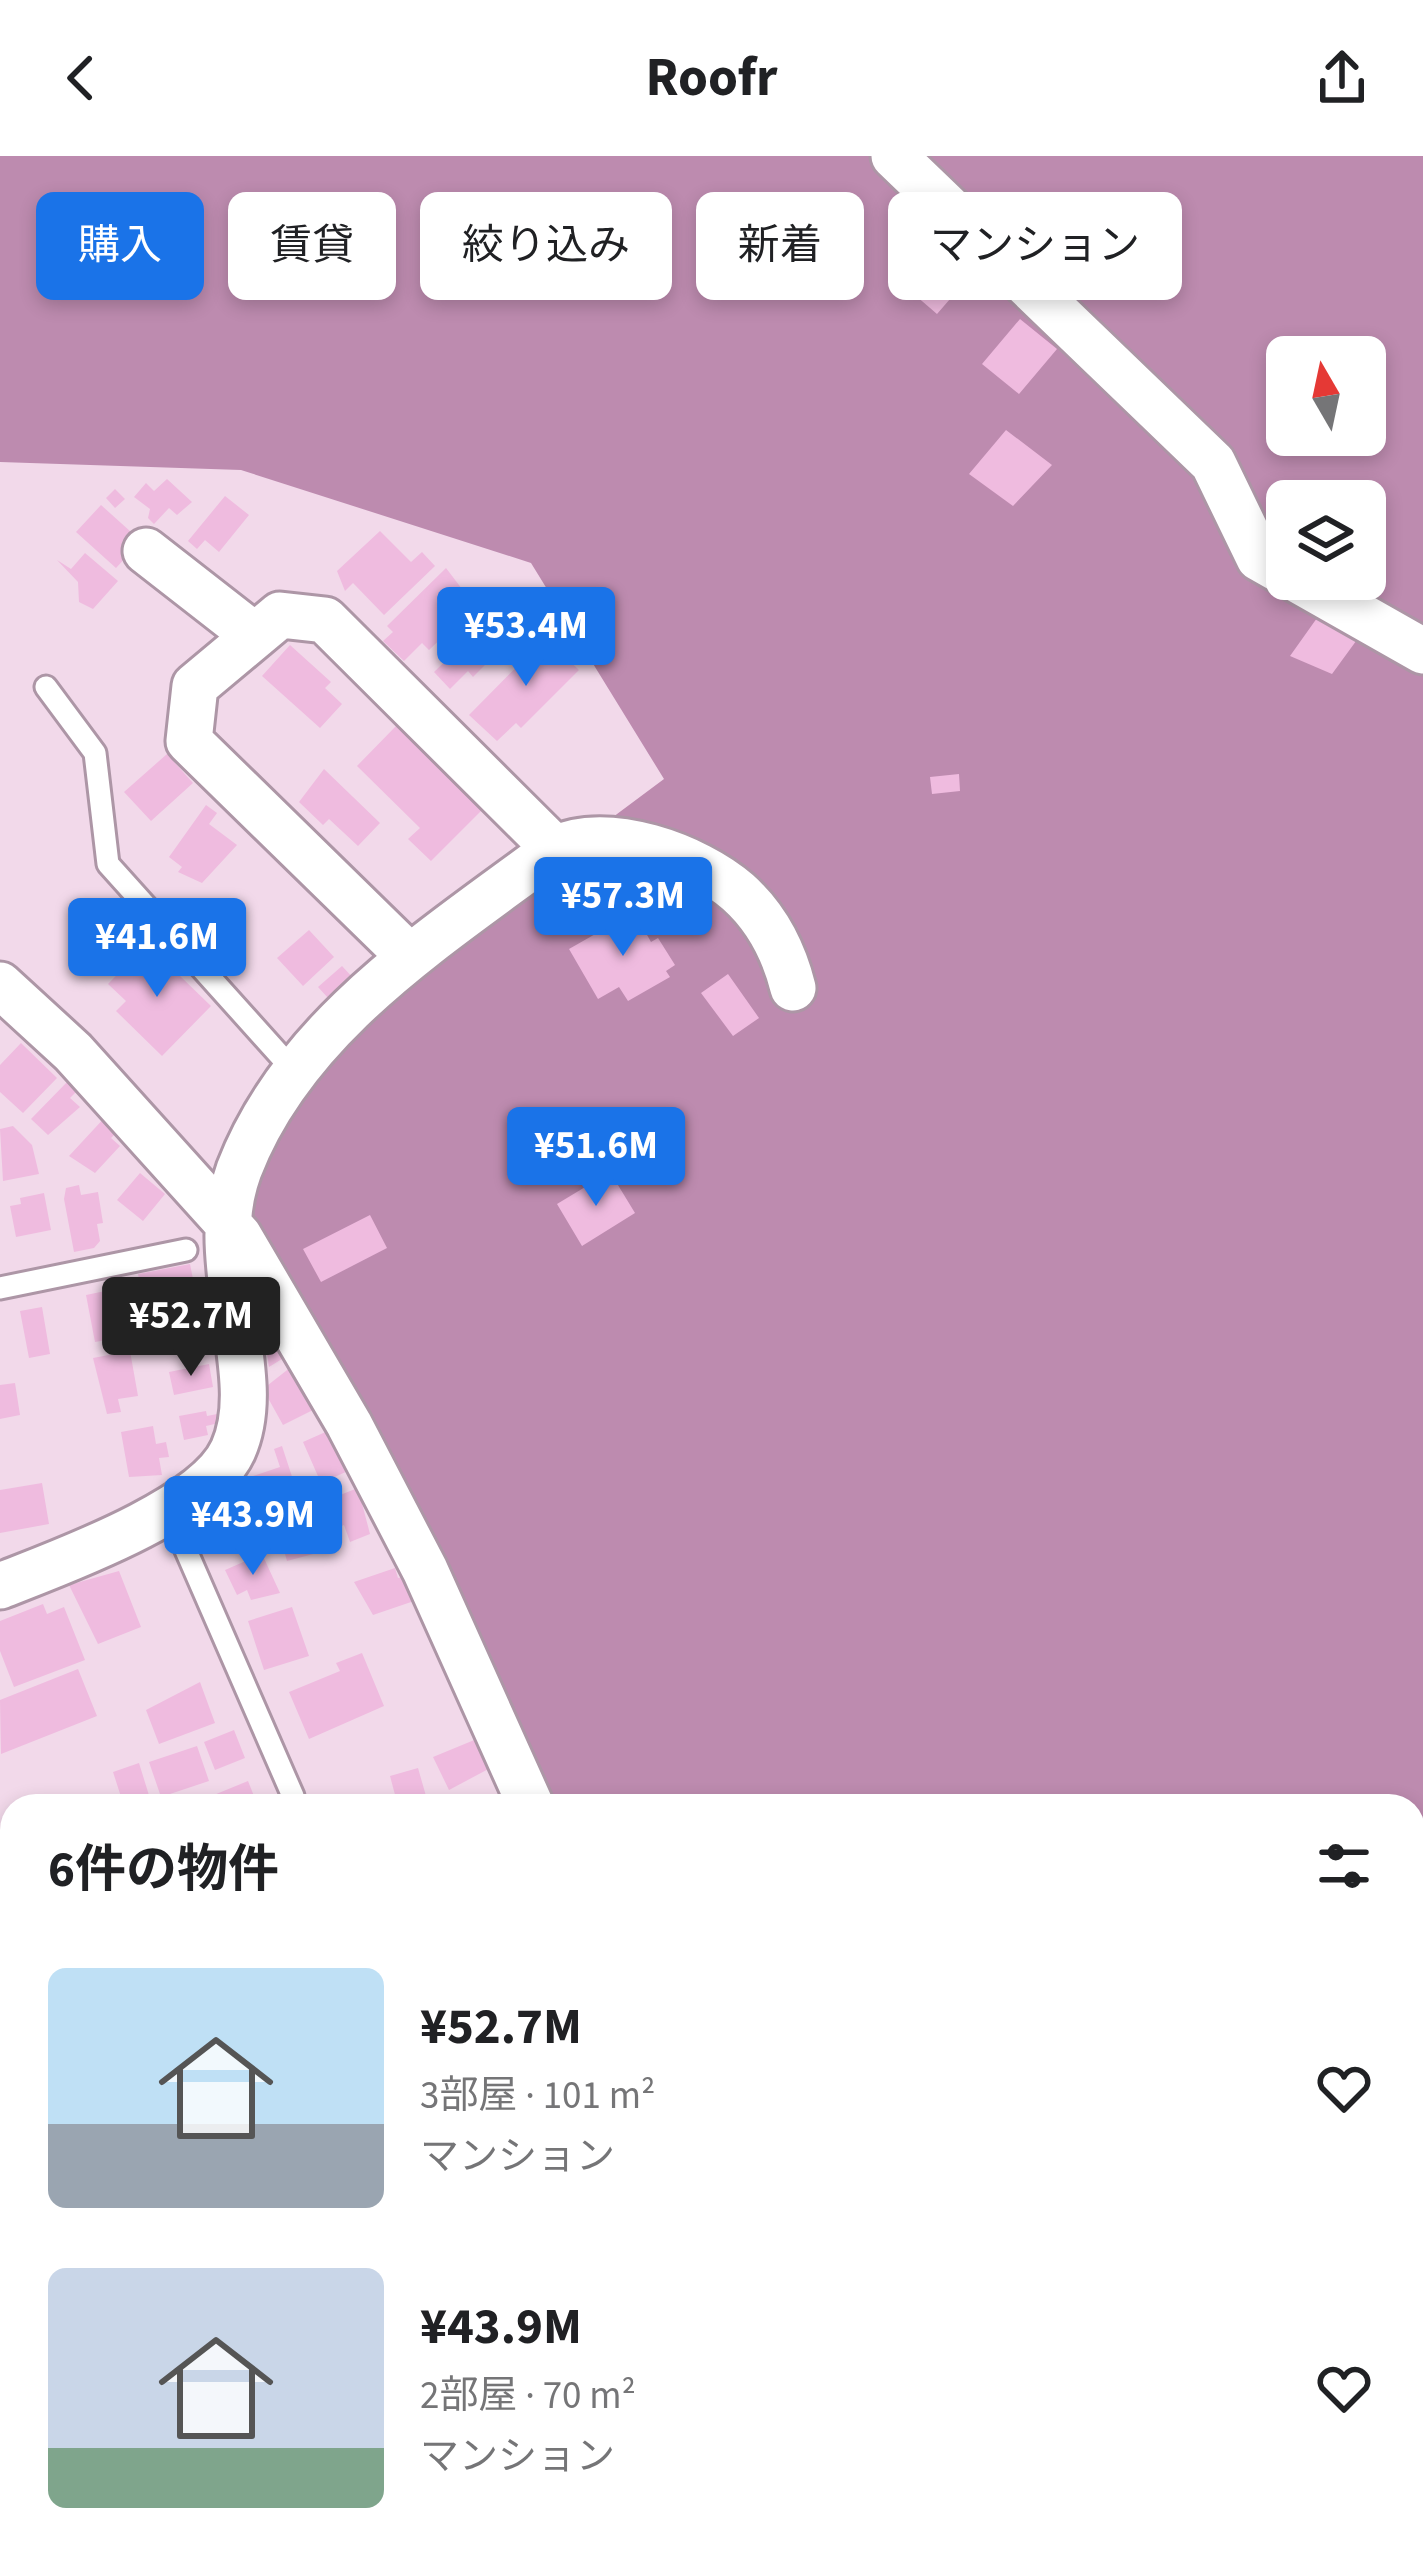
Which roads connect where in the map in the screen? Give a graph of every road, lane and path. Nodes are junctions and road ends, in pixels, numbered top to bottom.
1 (894, 156) edge
2 (146, 551) dead end
3 (1266, 562) edge
4 (1333, 600) edge
5 (255, 637) junction
6 (1423, 651) edge
7 (46, 687) dead end
8 (555, 849) junction
9 (410, 957) junction
10 (0, 986) edge
11 (793, 988) dead end
12 (20, 1027) edge
13 (294, 1071) junction
14 (225, 1220) junction
15 (186, 1250) dead end
16 (0, 1288) edge
17 (168, 1509) junction
18 (0, 1586) edge
19 (291, 1794) edge
20 (526, 1794) edge

1 - 3 street
2 - 5 street
4 - 6 street
5 - 8 street
5 - 9 street
7 - 13 lane
8 - 9 street
8 - 11 street
9 - 13 street
10 - 12 street
12 - 14 street
13 - 14 street
14 - 17 street
14 - 20 street
15 - 16 lane
17 - 18 street
17 - 19 lane

